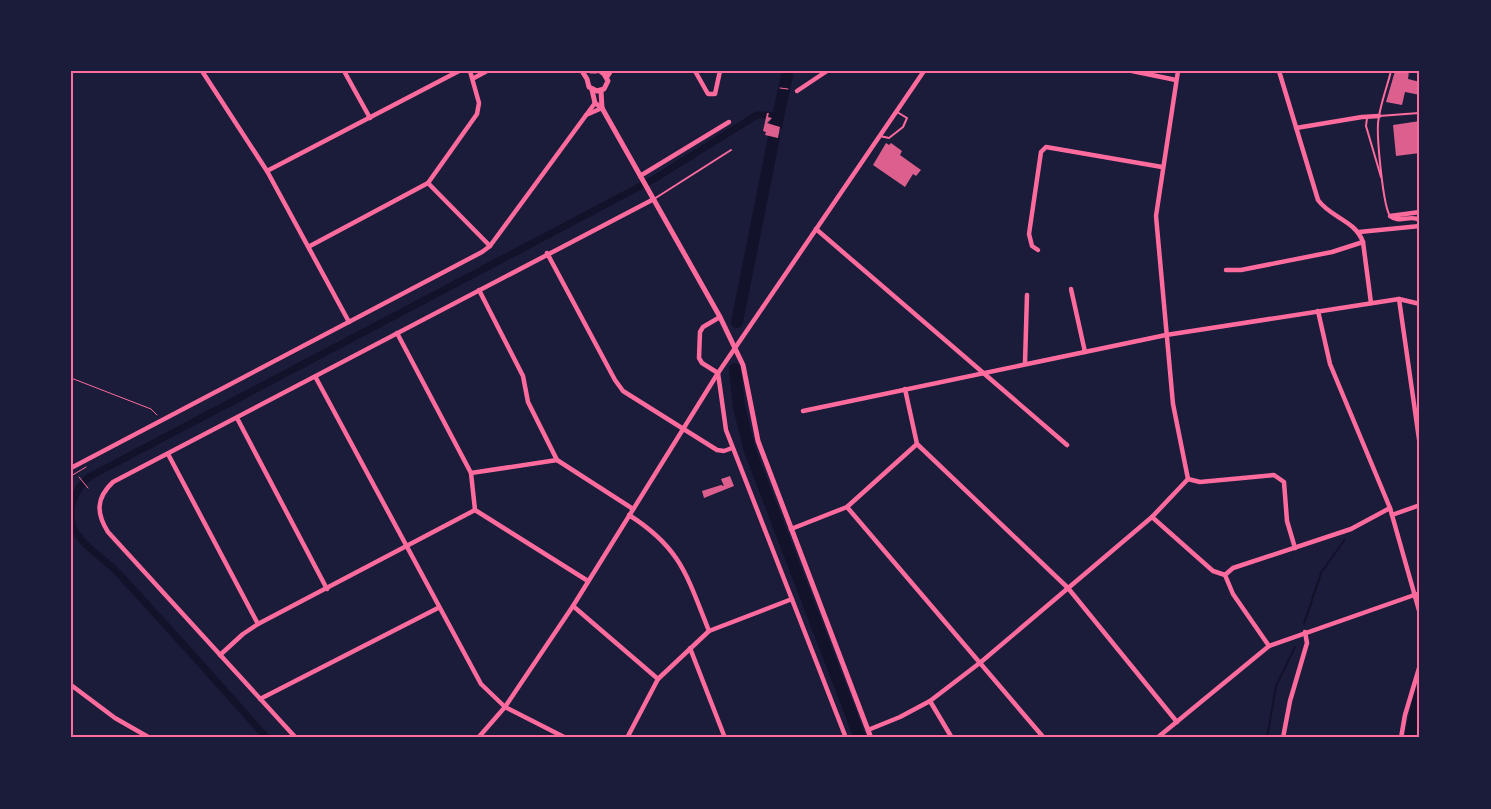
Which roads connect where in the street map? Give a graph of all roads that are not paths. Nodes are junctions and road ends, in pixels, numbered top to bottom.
1 (202, 71) edge
2 (344, 71) edge
3 (459, 71) edge
4 (470, 71) edge
5 (487, 71) edge
6 (582, 71) edge
7 (600, 71) edge
8 (611, 71) edge
9 (695, 71) edge
10 (720, 71) edge
11 (827, 71) edge
12 (924, 71) edge
13 (1132, 71) edge
14 (1178, 71) edge
15 (1279, 71) edge
16 (1391, 71) edge
17 (593, 72) edge
18 (607, 77) junction
19 (474, 78) junction
20 (588, 79) junction
21 (1176, 80) junction
22 (592, 90) junction
23 (601, 91) junction
24 (797, 91) dead end
25 (595, 103) junction
26 (602, 108) junction
27 (897, 112) junction
28 (1419, 113) edge
29 (586, 114) junction
30 (1379, 116) junction
31 (370, 118) junction
32 (1367, 118) junction
33 (729, 122) dead end
34 (1296, 128) junction
35 (879, 136) junction
36 (731, 150) dead end
37 (1162, 167) junction
38 (267, 171) junction
39 (641, 177) junction
40 (1382, 180) junction
41 (428, 183) junction
42 (652, 196) junction
43 (1420, 212) edge
44 (1390, 216) junction
45 (1420, 220) edge
46 (1420, 226) edge
47 (816, 229) junction
48 (1359, 232) junction
49 (1363, 242) junction
50 (310, 246) junction
51 (490, 246) junction
52 (1038, 250) dead end
53 (547, 254) junction
54 (1226, 270) dead end
55 (1071, 289) dead end
56 (478, 290) junction
57 (1027, 295) dead end
58 (1399, 299) junction
59 (1372, 303) junction
60 (1420, 304) edge
61 (1318, 310) junction
62 (720, 318) junction
63 (349, 322) junction
64 (397, 333) junction
65 (1166, 335) junction
66 (735, 347) junction
67 (1085, 352) junction
68 (1025, 363) junction
69 (983, 372) junction
70 (718, 373) junction
71 (316, 378) junction
72 (905, 389) junction
73 (803, 411) dead end
74 (236, 418) junction
75 (683, 428) junction
76 (916, 444) junction
77 (1067, 445) dead end
78 (1420, 446) edge
79 (732, 448) junction
80 (168, 454) junction
81 (557, 460) junction
82 (71, 468) edge
83 (471, 474) junction
84 (1188, 479) junction
85 (1420, 506) edge
86 (847, 507) junction
87 (1390, 508) junction
88 (633, 509) junction
89 (475, 510) junction
90 (629, 515) junction
91 (1392, 515) junction
92 (1152, 518) junction
93 (791, 529) junction
94 (407, 547) junction
95 (1295, 548) junction
96 (1225, 575) junction
97 (588, 581) junction
98 (1068, 588) junction
99 (327, 589) junction
100 (1420, 593) edge
101 (1414, 595) junction
102 (792, 599) junction
103 (572, 606) junction
104 (438, 608) junction
105 (1420, 614) edge
106 (258, 624) junction
107 (708, 631) junction
108 (1305, 632) junction
109 (1269, 646) junction
110 (690, 648) junction
111 (220, 655) junction
112 (981, 662) junction
113 (1420, 665) edge
114 (658, 679) junction
115 (71, 685) edge
116 (260, 699) junction
117 (930, 701) junction
118 (505, 707) junction
119 (1177, 722) junction
120 (868, 730) junction
121 (150, 738) edge
122 (296, 738) edge
123 (478, 738) edge
124 (566, 738) edge
125 (627, 738) edge
126 (725, 738) edge
127 (846, 738) edge
128 (871, 738) edge
129 (952, 738) edge
130 (1044, 738) edge
131 (1156, 738) edge
132 (1283, 738) edge
133 (1401, 738) edge

1 - 38 street
2 - 31 street
3 - 31 street
4 - 19 street
5 - 19 street
6 - 20 street
7 - 18 street
8 - 18 street
9 - 10 street
11 - 24 street
12 - 27 street
13 - 21 street
14 - 21 street
15 - 34 street
16 - 30 lane
17 - 20 street
18 - 23 street
19 - 41 street
20 - 22 street
21 - 37 street
22 - 23 street
22 - 25 street
23 - 26 street
25 - 26 street
25 - 29 street
26 - 29 street
26 - 39 street
27 - 35 street
27 - 35 lane
28 - 30 lane
29 - 51 street
30 - 32 street
30 - 40 lane
31 - 38 street
32 - 34 street
32 - 40 lane
33 - 39 street
34 - 48 street
35 - 47 street
36 - 42 lane
37 - 52 street
37 - 65 street
38 - 50 street
39 - 42 street
40 - 44 lane
41 - 50 street
41 - 51 street
42 - 53 street
42 - 62 street
43 - 44 street
44 - 45 street
46 - 48 street
47 - 66 street
47 - 69 street
48 - 49 street
49 - 54 street
49 - 59 street
50 - 63 street
51 - 63 street
53 - 56 street
53 - 75 street
55 - 67 street
56 - 64 street
56 - 81 street
57 - 68 street
58 - 59 street
58 - 60 street
58 - 78 street
59 - 61 street
61 - 65 street
61 - 87 street
62 - 66 street
62 - 70 street
63 - 82 street
64 - 71 street
64 - 83 street
65 - 67 street
65 - 84 street
66 - 70 street
66 - 93 street
67 - 68 street
68 - 69 street
69 - 72 street
69 - 77 street
70 - 75 street
70 - 79 street
71 - 74 street
71 - 94 street
72 - 73 street
72 - 76 street
74 - 80 street
74 - 99 street
75 - 79 street
75 - 88 street
76 - 86 street
76 - 98 street
79 - 102 street
80 - 106 street
80 - 111 street
81 - 83 street
81 - 88 street
83 - 89 street
84 - 92 street
84 - 95 street
85 - 91 street
86 - 93 street
86 - 112 street
87 - 91 street
87 - 95 street
88 - 90 street
89 - 94 street
89 - 97 street
90 - 97 street
90 - 107 street
91 - 101 street
92 - 96 street
92 - 98 street
93 - 120 street
94 - 99 street
94 - 104 street
95 - 96 street
96 - 109 street
97 - 103 street
98 - 112 street
98 - 119 street
99 - 106 street
100 - 101 street
101 - 105 street
101 - 108 street
102 - 107 street
102 - 127 street
103 - 114 street
103 - 118 street
104 - 116 street
104 - 118 street
106 - 111 street
107 - 110 street
108 - 109 street
108 - 132 street
109 - 119 street
110 - 114 street
110 - 126 street
111 - 116 street
112 - 117 street
112 - 130 street
113 - 133 street
114 - 125 street
115 - 121 street
116 - 122 street
117 - 120 street
117 - 129 street
118 - 123 street
118 - 124 street
119 - 131 street
120 - 128 street

